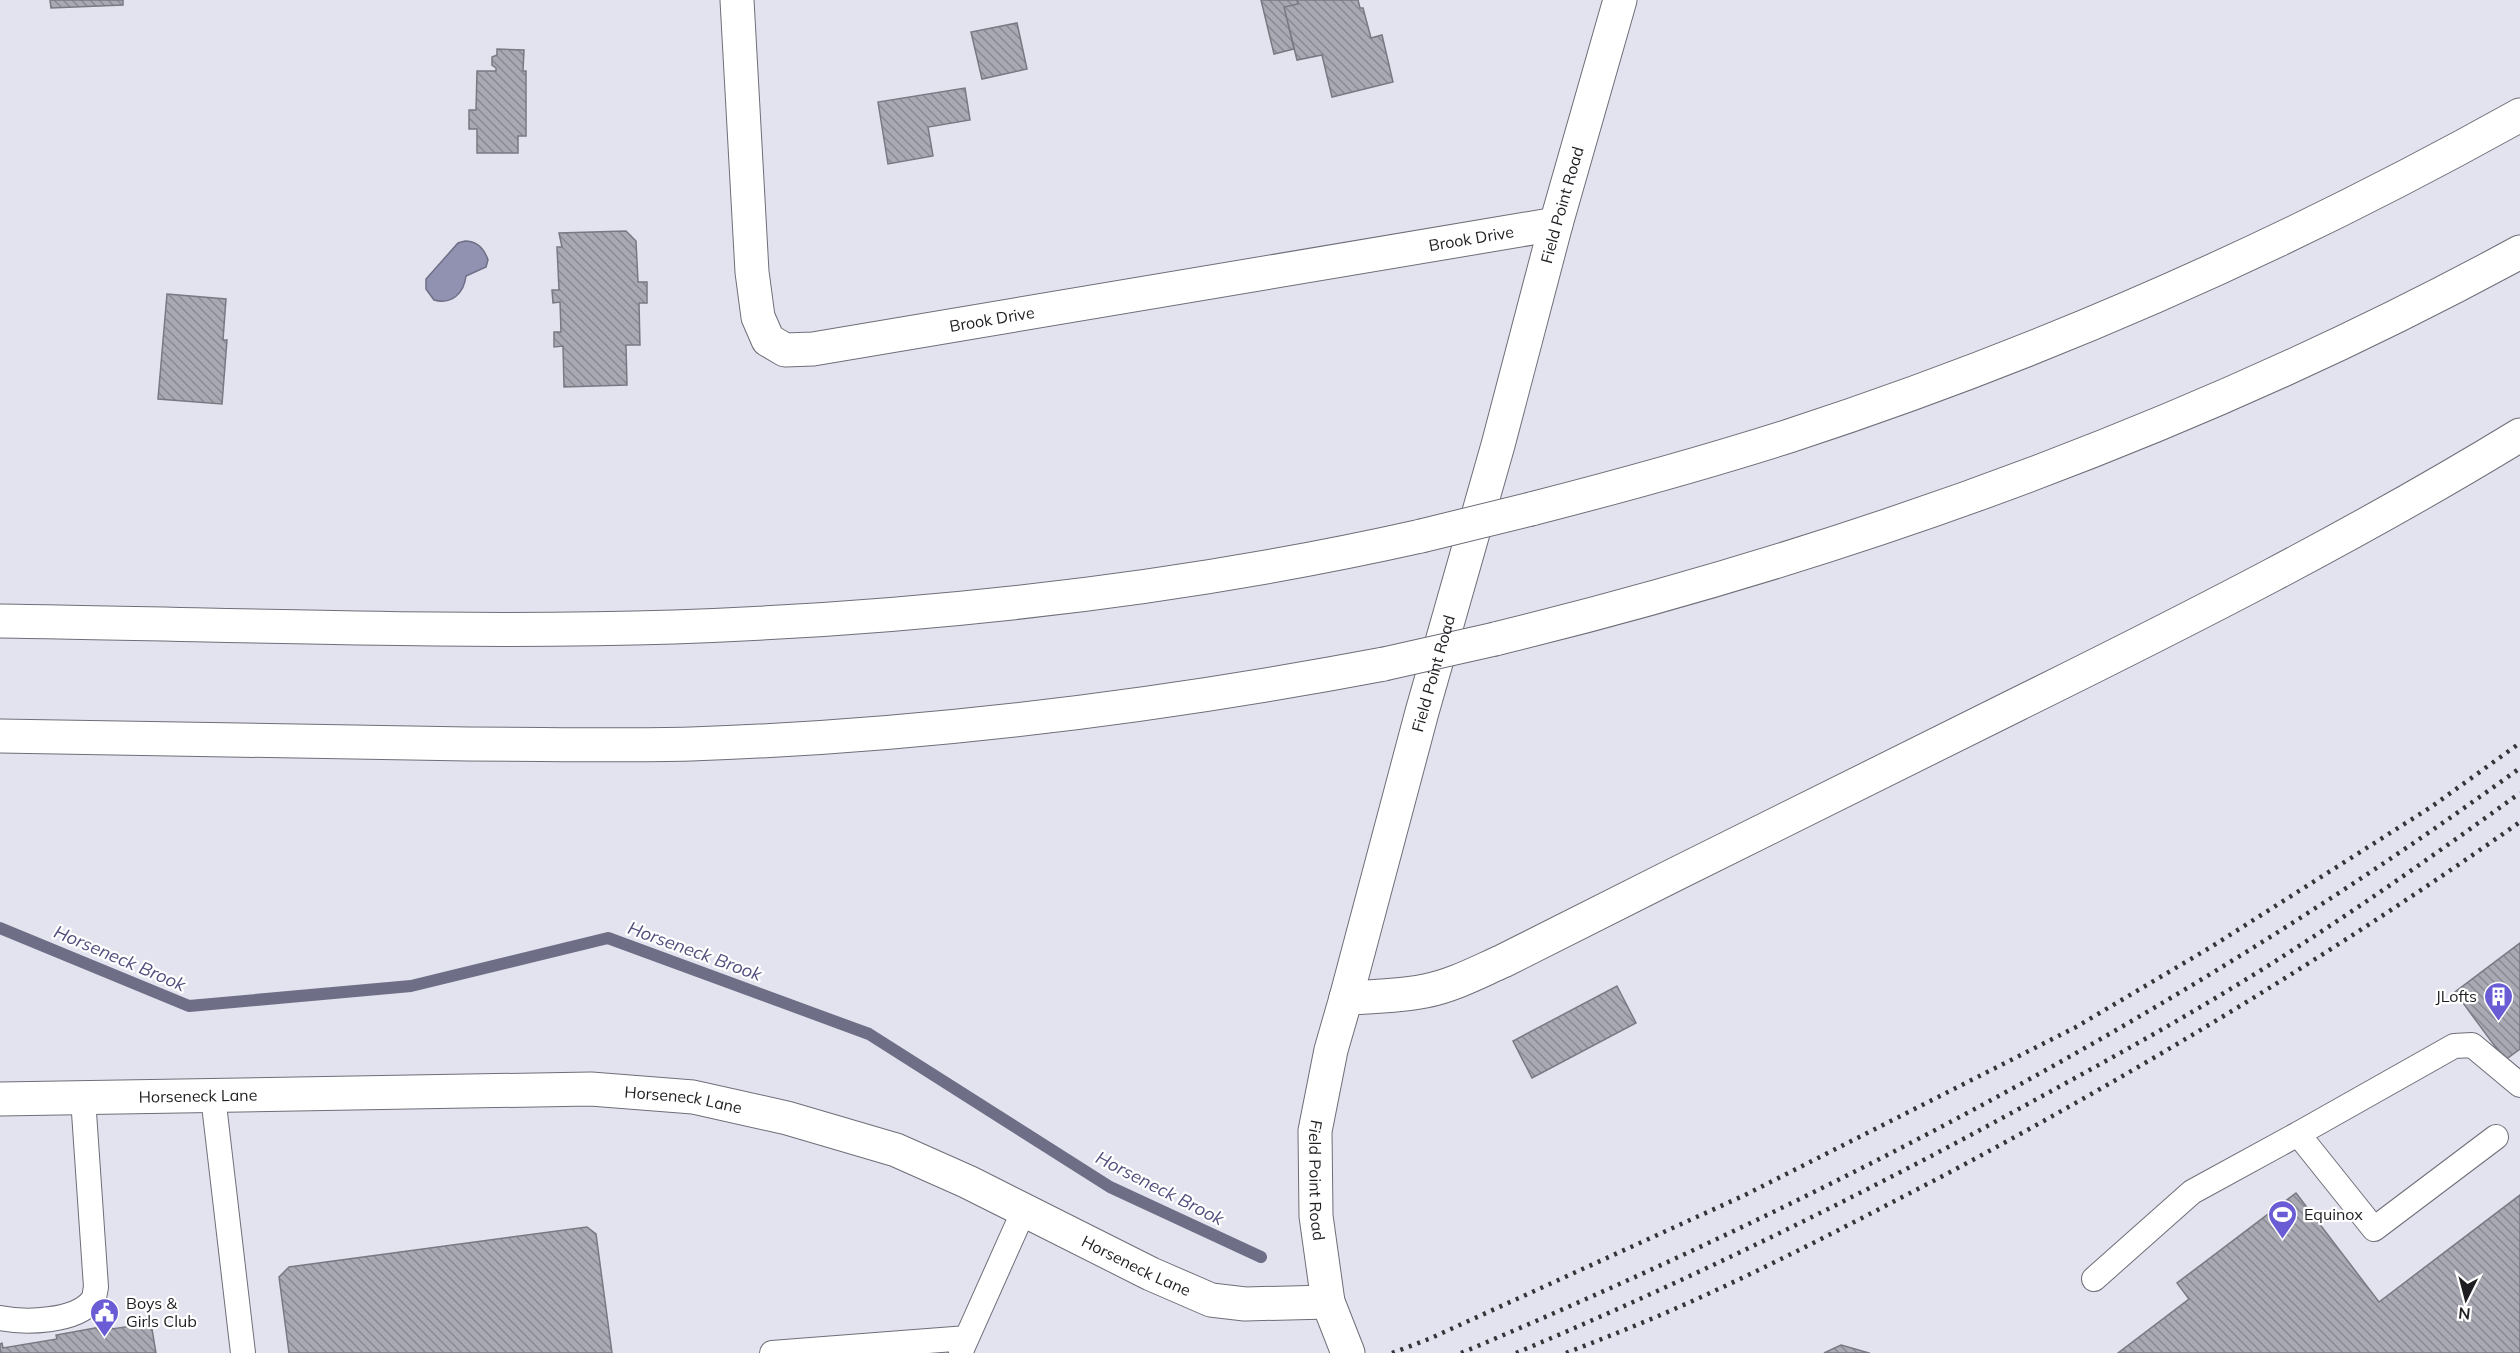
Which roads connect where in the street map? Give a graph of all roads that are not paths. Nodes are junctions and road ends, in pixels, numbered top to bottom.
1 (737, 0) edge
2 (1619, 1) edge
3 (2520, 115) edge
4 (1556, 224) junction
5 (2520, 252) edge
6 (2520, 435) edge
7 (0, 613) edge
8 (0, 621) edge
9 (110, 623) junction
10 (0, 736) edge
11 (264, 741) junction
12 (0, 754) edge
13 (1346, 998) junction
14 (2520, 1085) edge
15 (213, 1096) junction
16 (83, 1098) junction
17 (0, 1099) edge
18 (2298, 1134) junction
19 (2496, 1137) dead end
20 (1024, 1210) junction
21 (2094, 1279) dead end
22 (1328, 1302) junction
23 (0, 1318) edge
24 (964, 1345) edge
25 (243, 1353) edge
26 (772, 1353) edge
27 (1348, 1353) edge

1 - 4 main road, Brook Drive
2 - 4 main road, Field Point Road
3 - 9 main road, bridge
4 - 13 main road, Field Point Road
5 - 11 main road, bridge
6 - 13 main road
7 - 9 main road
8 - 9 main road
10 - 11 main road
11 - 12 main road
13 - 22 main road, Field Point Road
14 - 18 lane
15 - 16 main road, Horseneck Lane
15 - 20 main road, Horseneck Lane
15 - 25 lane
16 - 17 main road, Horseneck Lane
16 - 23 lane
18 - 19 lane
18 - 21 lane
20 - 22 main road, Horseneck Lane
20 - 24 lane
22 - 27 main road, Field Point Road
24 - 26 lane

